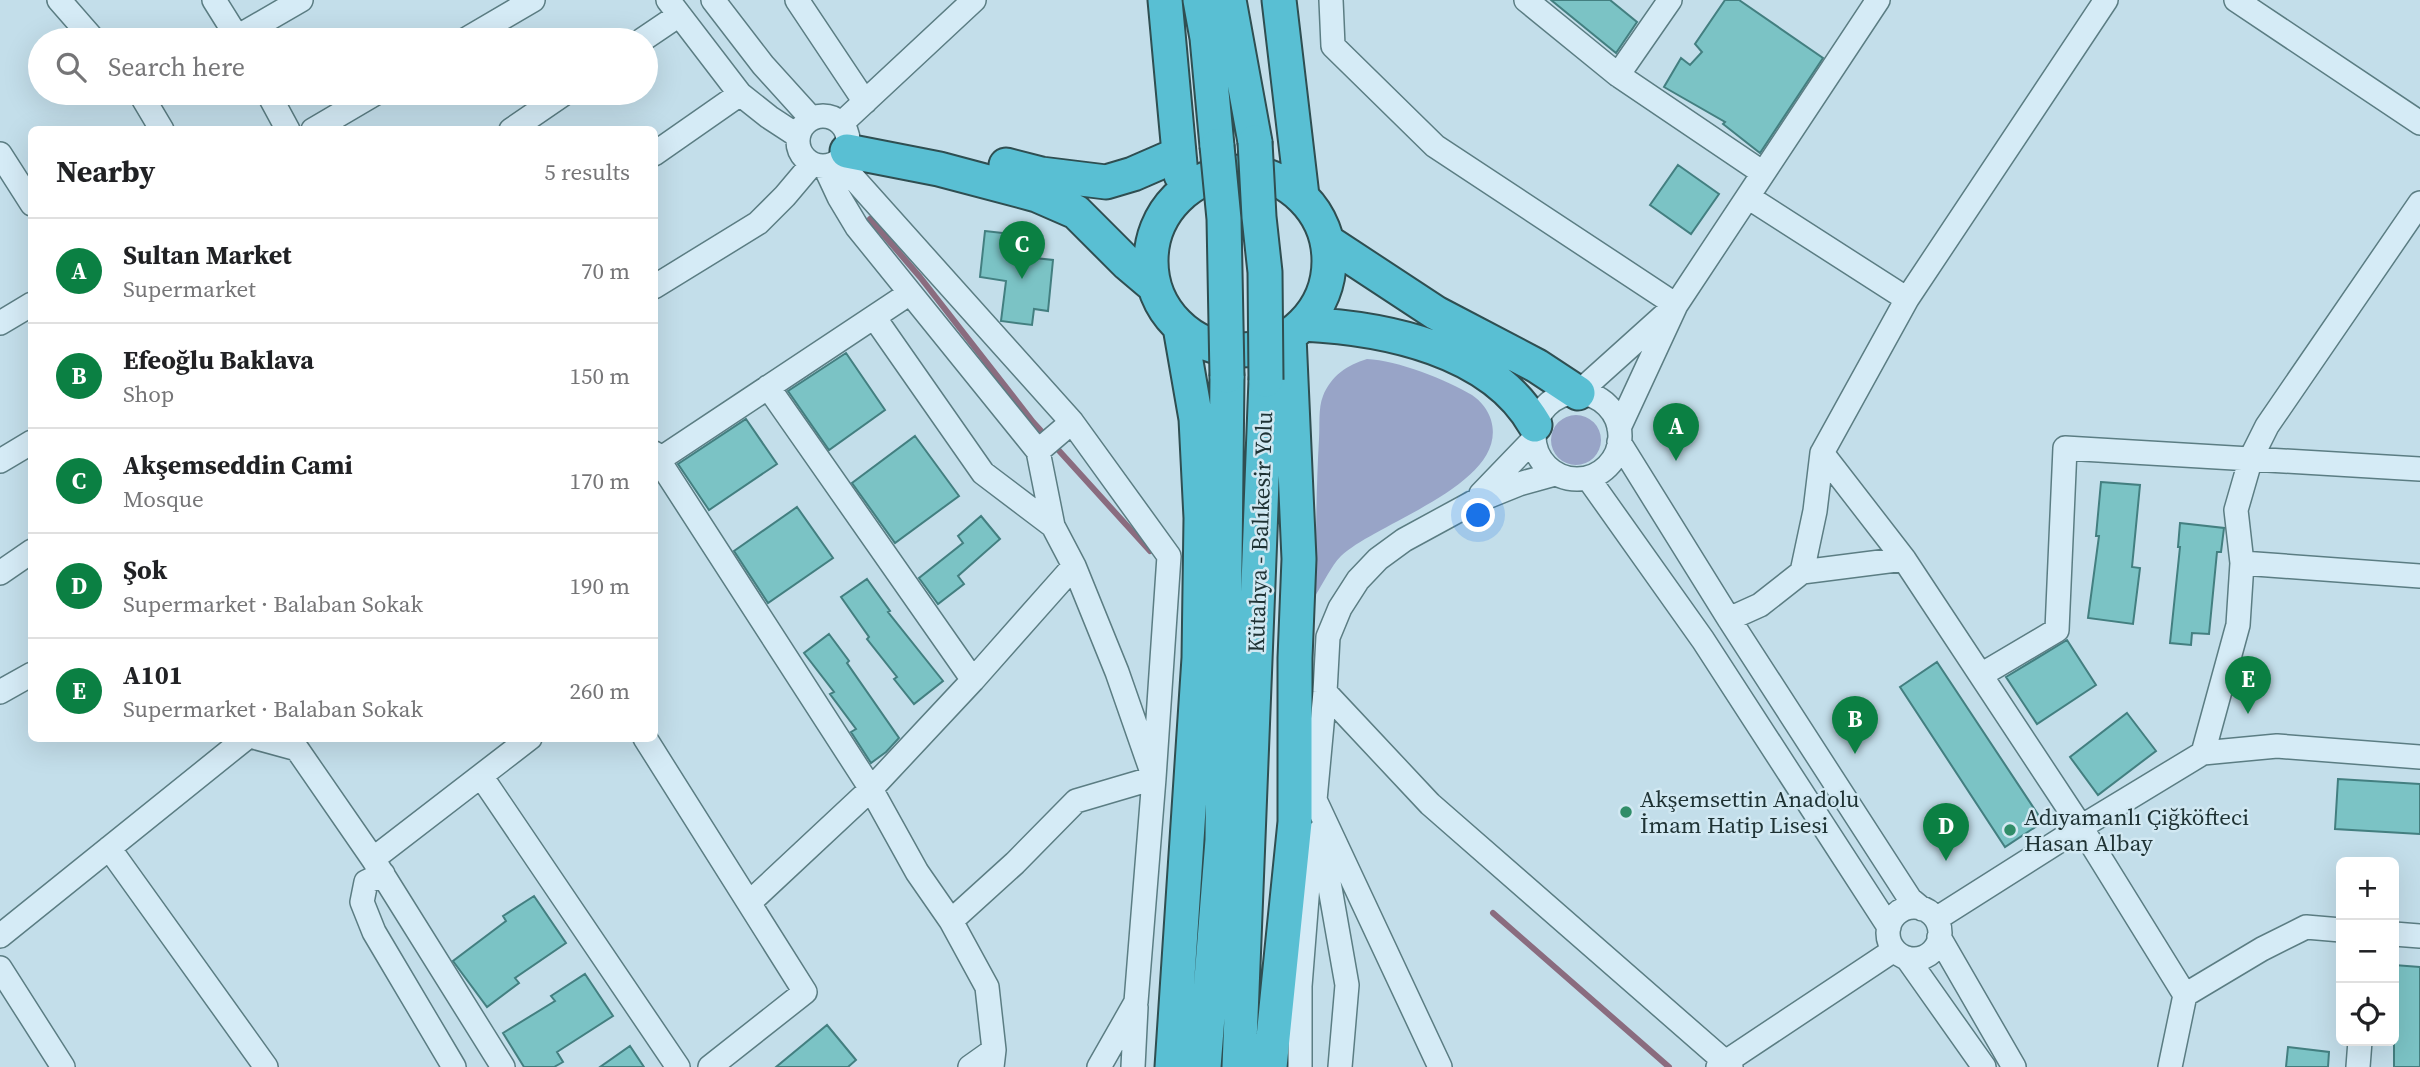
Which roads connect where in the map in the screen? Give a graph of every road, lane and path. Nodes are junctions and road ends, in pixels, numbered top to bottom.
1 (59, 0) edge
2 (214, 0) edge
3 (302, 0) edge
4 (533, 0) edge
5 (713, 0) edge
6 (797, 0) edge
7 (1165, 0) edge
8 (1200, 0) edge
9 (1229, 0) edge
10 (1279, 0) edge
11 (1331, 0) edge
12 (1526, 0) edge
13 (1670, 0) edge
14 (1878, 0) edge
15 (2106, 0) edge
16 (2236, 0) edge
17 (969, 2) edge
18 (674, 7) edge
19 (84, 28) edge
20 (230, 28) edge
21 (255, 28) edge
22 (485, 28) edge
23 (654, 28) edge
24 (1619, 75) junction
25 (740, 94) junction
26 (865, 102) junction
27 (150, 105) edge
28 (274, 105) edge
29 (356, 105) edge
30 (547, 105) edge
31 (2420, 123) edge
32 (160, 126) edge
33 (286, 126) edge
34 (320, 126) edge
35 (517, 126) edge
36 (804, 127) junction
37 (835, 149) junction
38 (658, 150) edge
39 (0, 154) edge
40 (1178, 154) junction
41 (1763, 173) junction
42 (1184, 191) junction
43 (1302, 196) junction
44 (1748, 197) junction
45 (28, 198) edge
46 (2420, 203) edge
47 (1328, 242) junction
48 (658, 285) edge
49 (1154, 286) junction
50 (910, 293) junction
51 (1907, 299) junction
52 (28, 306) edge
53 (1676, 306) junction
54 (874, 317) junction
55 (0, 323) edge
56 (1180, 327) junction
57 (1296, 330) junction
58 (768, 387) junction
59 (1578, 393) junction
60 (1072, 422) junction
61 (1534, 432) junction
62 (1619, 435) junction
63 (28, 444) edge
64 (1038, 451) junction
65 (1822, 453) junction
66 (658, 457) edge
67 (2251, 458) junction
68 (0, 461) edge
69 (658, 461) edge
70 (2420, 469) edge
71 (1555, 474) junction
72 (1588, 478) junction
73 (1472, 503) junction
74 (1053, 526) junction
75 (28, 554) edge
76 (1904, 559) junction
77 (2242, 563) junction
78 (1074, 566) junction
79 (1802, 572) junction
80 (0, 573) edge
81 (2420, 576) edge
82 (1729, 619) junction
83 (28, 676) edge
84 (1981, 676) junction
85 (973, 680) junction
86 (2, 686) edge
87 (1325, 692) junction
88 (241, 742) edge
89 (525, 742) edge
90 (648, 742) edge
91 (304, 744) edge
92 (2203, 753) junction
93 (2420, 757) edge
94 (481, 776) junction
95 (1154, 778) junction
96 (871, 789) junction
97 (1315, 800) junction
98 (2081, 827) junction
99 (109, 848) junction
100 (378, 866) junction
101 (749, 903) junction
102 (951, 922) junction
103 (1932, 922) junction
104 (1888, 927) junction
105 (2336, 930) edge
106 (2399, 934) edge
107 (0, 936) edge
108 (2420, 936) edge
109 (1901, 954) junction
110 (0, 968) edge
111 (2185, 995) junction
112 (1136, 1002) junction
113 (2360, 1046) edge
114 (993, 1058) edge
115 (1725, 1065) edge
116 (63, 1067) edge
117 (266, 1067) edge
118 (454, 1067) edge
119 (503, 1067) edge
120 (678, 1067) edge
121 (710, 1067) edge
122 (970, 1067) edge
123 (1100, 1067) edge
124 (1133, 1067) edge
125 (1172, 1067) edge
126 (1204, 1067) edge
127 (1239, 1067) edge
128 (1270, 1067) edge
129 (1300, 1067) edge
130 (1340, 1067) edge
131 (1440, 1067) edge
132 (1984, 1067) edge
133 (2014, 1067) edge
134 (2170, 1067) edge
135 (2358, 1067) edge

1 - 19 street
2 - 20 street
3 - 21 street
4 - 22 street
5 - 36 street
6 - 26 street
7 - 40 highway
8 - 126 highway, Kütahya - Balıkesir Yolu, bridge
9 - 127 highway, Kütahya - Balıkesir Yolu, bridge
10 - 43 highway
11 - 53 street
12 - 24 street
13 - 24 street
14 - 41 street
15 - 51 street
16 - 31 street
17 - 26 street
18 - 23 street
18 - 25 street
24 - 41 street
25 - 36 street
25 - 38 street
26 - 37 street
27 - 32 street
28 - 33 street
29 - 34 street
30 - 35 street
36 - 37 street
36 - 37 street
37 - 40 highway
37 - 48 street
37 - 49 highway
37 - 50 street
37 - 60 street
39 - 45 street
40 - 42 highway
41 - 44 street
42 - 43 highway
42 - 49 highway
43 - 47 highway
44 - 51 street
44 - 53 street
46 - 67 street
47 - 57 highway
47 - 59 highway
49 - 56 highway
50 - 54 street
50 - 64 street
51 - 65 street
52 - 55 street
53 - 59 street
53 - 62 street
54 - 58 street
54 - 74 street
56 - 57 highway
56 - 125 highway
57 - 61 highway
57 - 128 highway
58 - 66 street
58 - 85 street
59 - 61 street
59 - 62 street
60 - 64 street
60 - 95 street
61 - 71 street
61 - 73 street
62 - 72 street
62 - 82 street
63 - 68 street
64 - 74 street
65 - 76 street
65 - 79 street
67 - 70 street
67 - 77 street
67 - 84 street
69 - 96 street
71 - 72 street
71 - 73 street
72 - 104 street
73 - 87 street
74 - 78 street
75 - 80 street
76 - 79 street
76 - 84 street
77 - 81 street
77 - 92 street
78 - 85 street
78 - 95 street
79 - 82 street
82 - 103 street
83 - 86 street
84 - 98 street
85 - 96 street
87 - 97 street
87 - 115 street
88 - 99 street
89 - 94 street
90 - 101 street
91 - 100 street
92 - 93 street
92 - 98 street
94 - 100 street
94 - 120 street
95 - 102 street
95 - 112 street
96 - 101 street
96 - 102 street
97 - 129 street
97 - 130 street
97 - 131 street
98 - 103 street
98 - 111 street
99 - 107 street
99 - 117 street
100 - 118 street
100 - 119 street
101 - 121 street
102 - 114 street
103 - 104 street
103 - 109 street
103 - 133 street
104 - 109 street
105 - 111 street
106 - 108 street
109 - 115 street
109 - 132 street
110 - 116 street
111 - 134 street
112 - 123 street
112 - 124 street
113 - 135 street
114 - 122 street

